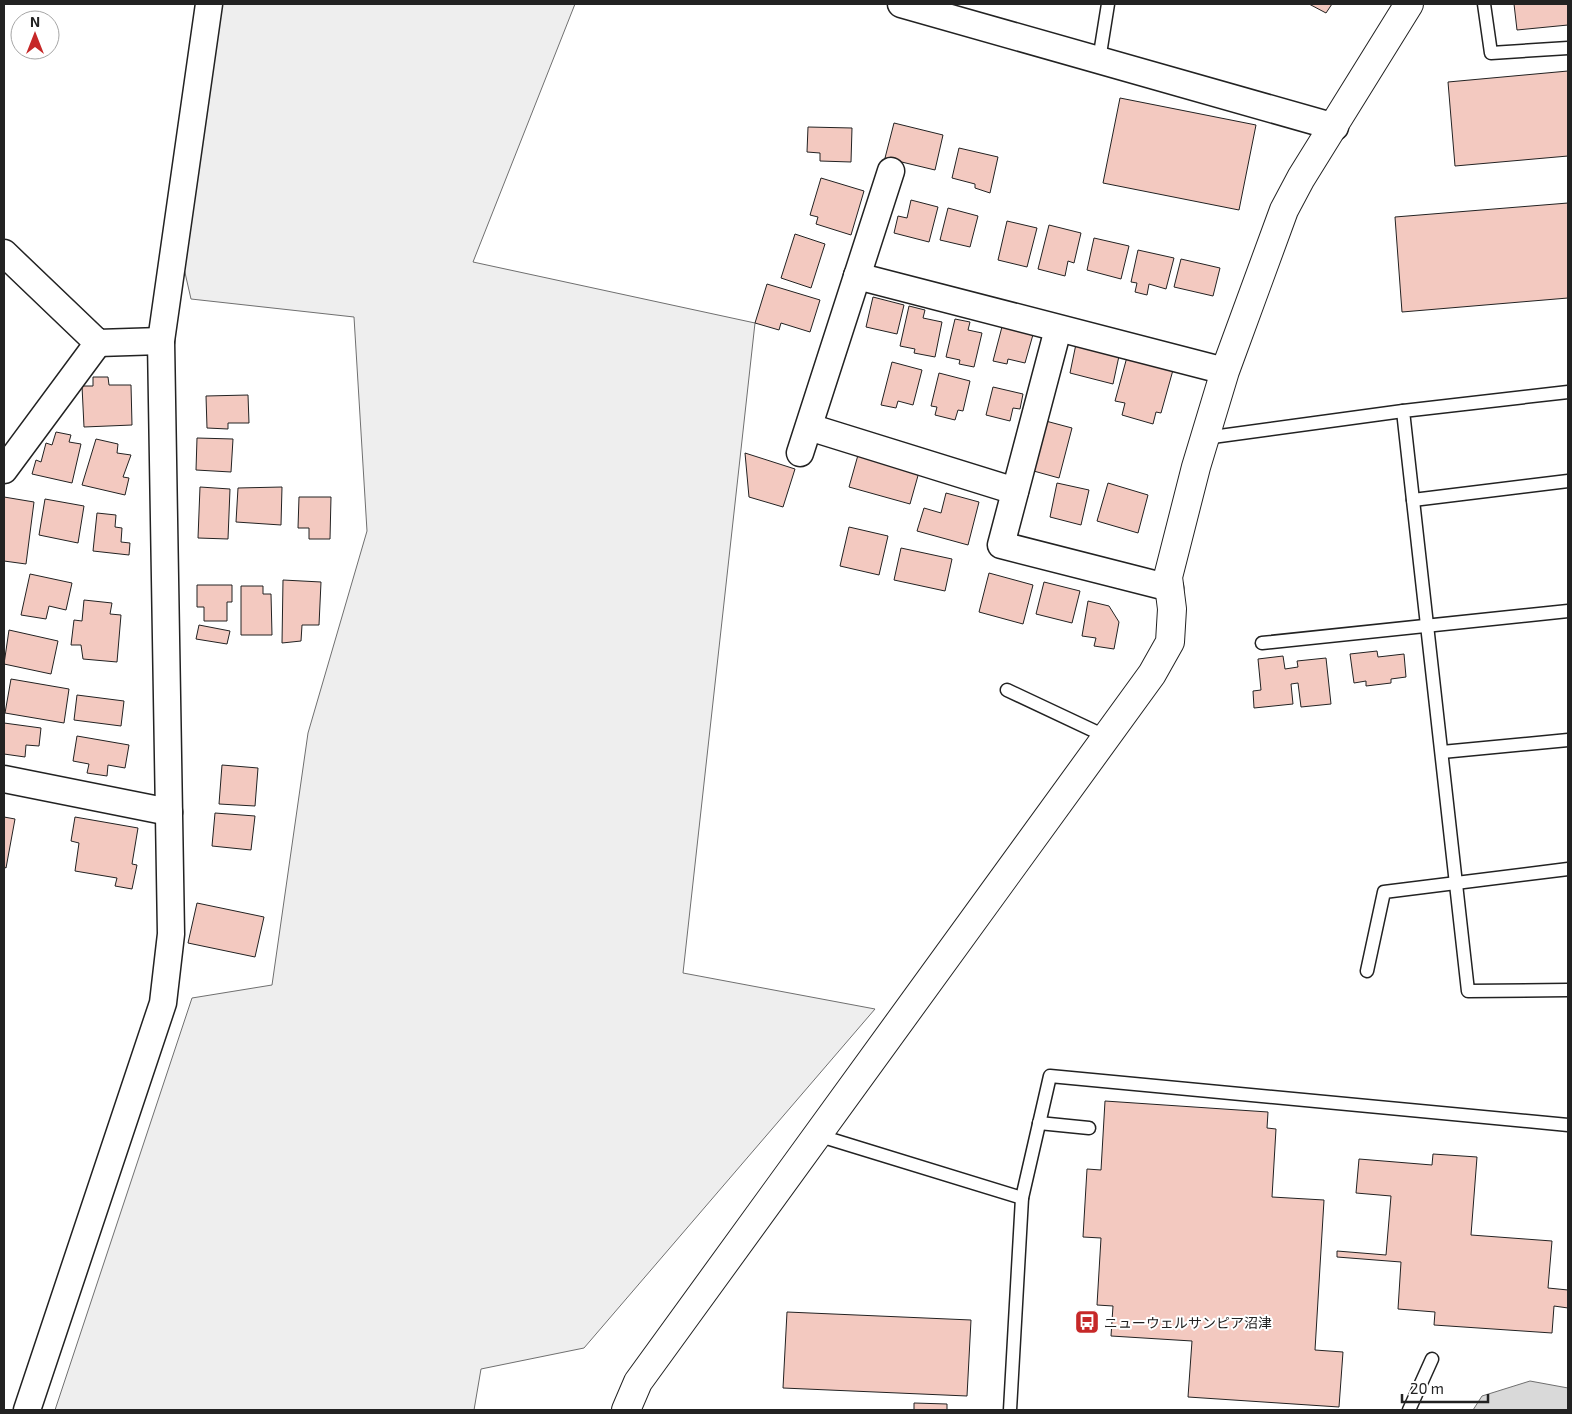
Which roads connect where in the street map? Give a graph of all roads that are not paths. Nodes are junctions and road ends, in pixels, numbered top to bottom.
1 (209, 4) edge
2 (901, 4) edge
3 (1108, 4) edge
4 (1409, 4) edge
5 (1484, 4) edge
6 (1568, 48) edge
7 (1099, 60) junction
8 (1335, 127) junction
9 (891, 171) dead end
10 (4, 252) edge
11 (857, 276) junction
12 (1058, 329) junction
13 (161, 341) junction
14 (98, 343) junction
15 (1225, 371) junction
16 (1568, 392) edge
17 (1403, 411) junction
18 (808, 427) junction
19 (1205, 438) junction
20 (800, 453) dead end
21 (4, 470) edge
22 (1568, 481) edge
23 (1015, 491) junction
24 (1413, 500) junction
25 (1170, 588) junction
26 (1568, 611) edge
27 (1428, 626) junction
28 (1262, 643) dead end
29 (1007, 690) dead end
30 (1107, 737) junction
31 (1568, 740) edge
32 (1442, 752) junction
33 (4, 779) edge
34 (169, 812) junction
35 (1568, 869) edge
36 (1456, 881) junction
37 (1367, 971) dead end
38 (1568, 990) edge
39 (1039, 1123) junction
40 (1568, 1125) edge
41 (1089, 1128) dead end
42 (817, 1135) junction
43 (1022, 1198) junction
44 (1432, 1359) dead end
45 (27, 1410) edge
46 (626, 1410) edge
47 (1010, 1410) edge
48 (1409, 1410) edge

1 - 13 street
2 - 7 street
3 - 7 lane
4 - 8 street
5 - 6 lane
7 - 8 street
8 - 15 street
9 - 11 street
10 - 14 street
11 - 12 street
11 - 18 street
12 - 15 street
12 - 23 street
13 - 14 street
13 - 34 street
14 - 21 street
15 - 19 street
16 - 17 lane
17 - 19 lane
17 - 24 lane
18 - 20 street
18 - 23 street
19 - 25 street
22 - 24 lane
23 - 25 street
24 - 27 lane
25 - 30 street
26 - 27 lane
27 - 28 lane
27 - 32 lane
29 - 30 lane
30 - 42 street
31 - 32 lane
32 - 36 lane
33 - 34 street
34 - 45 street
35 - 36 lane
36 - 37 lane
36 - 38 lane
39 - 40 lane
39 - 41 lane
39 - 43 lane
42 - 43 lane
42 - 46 street
43 - 47 lane
44 - 48 lane

